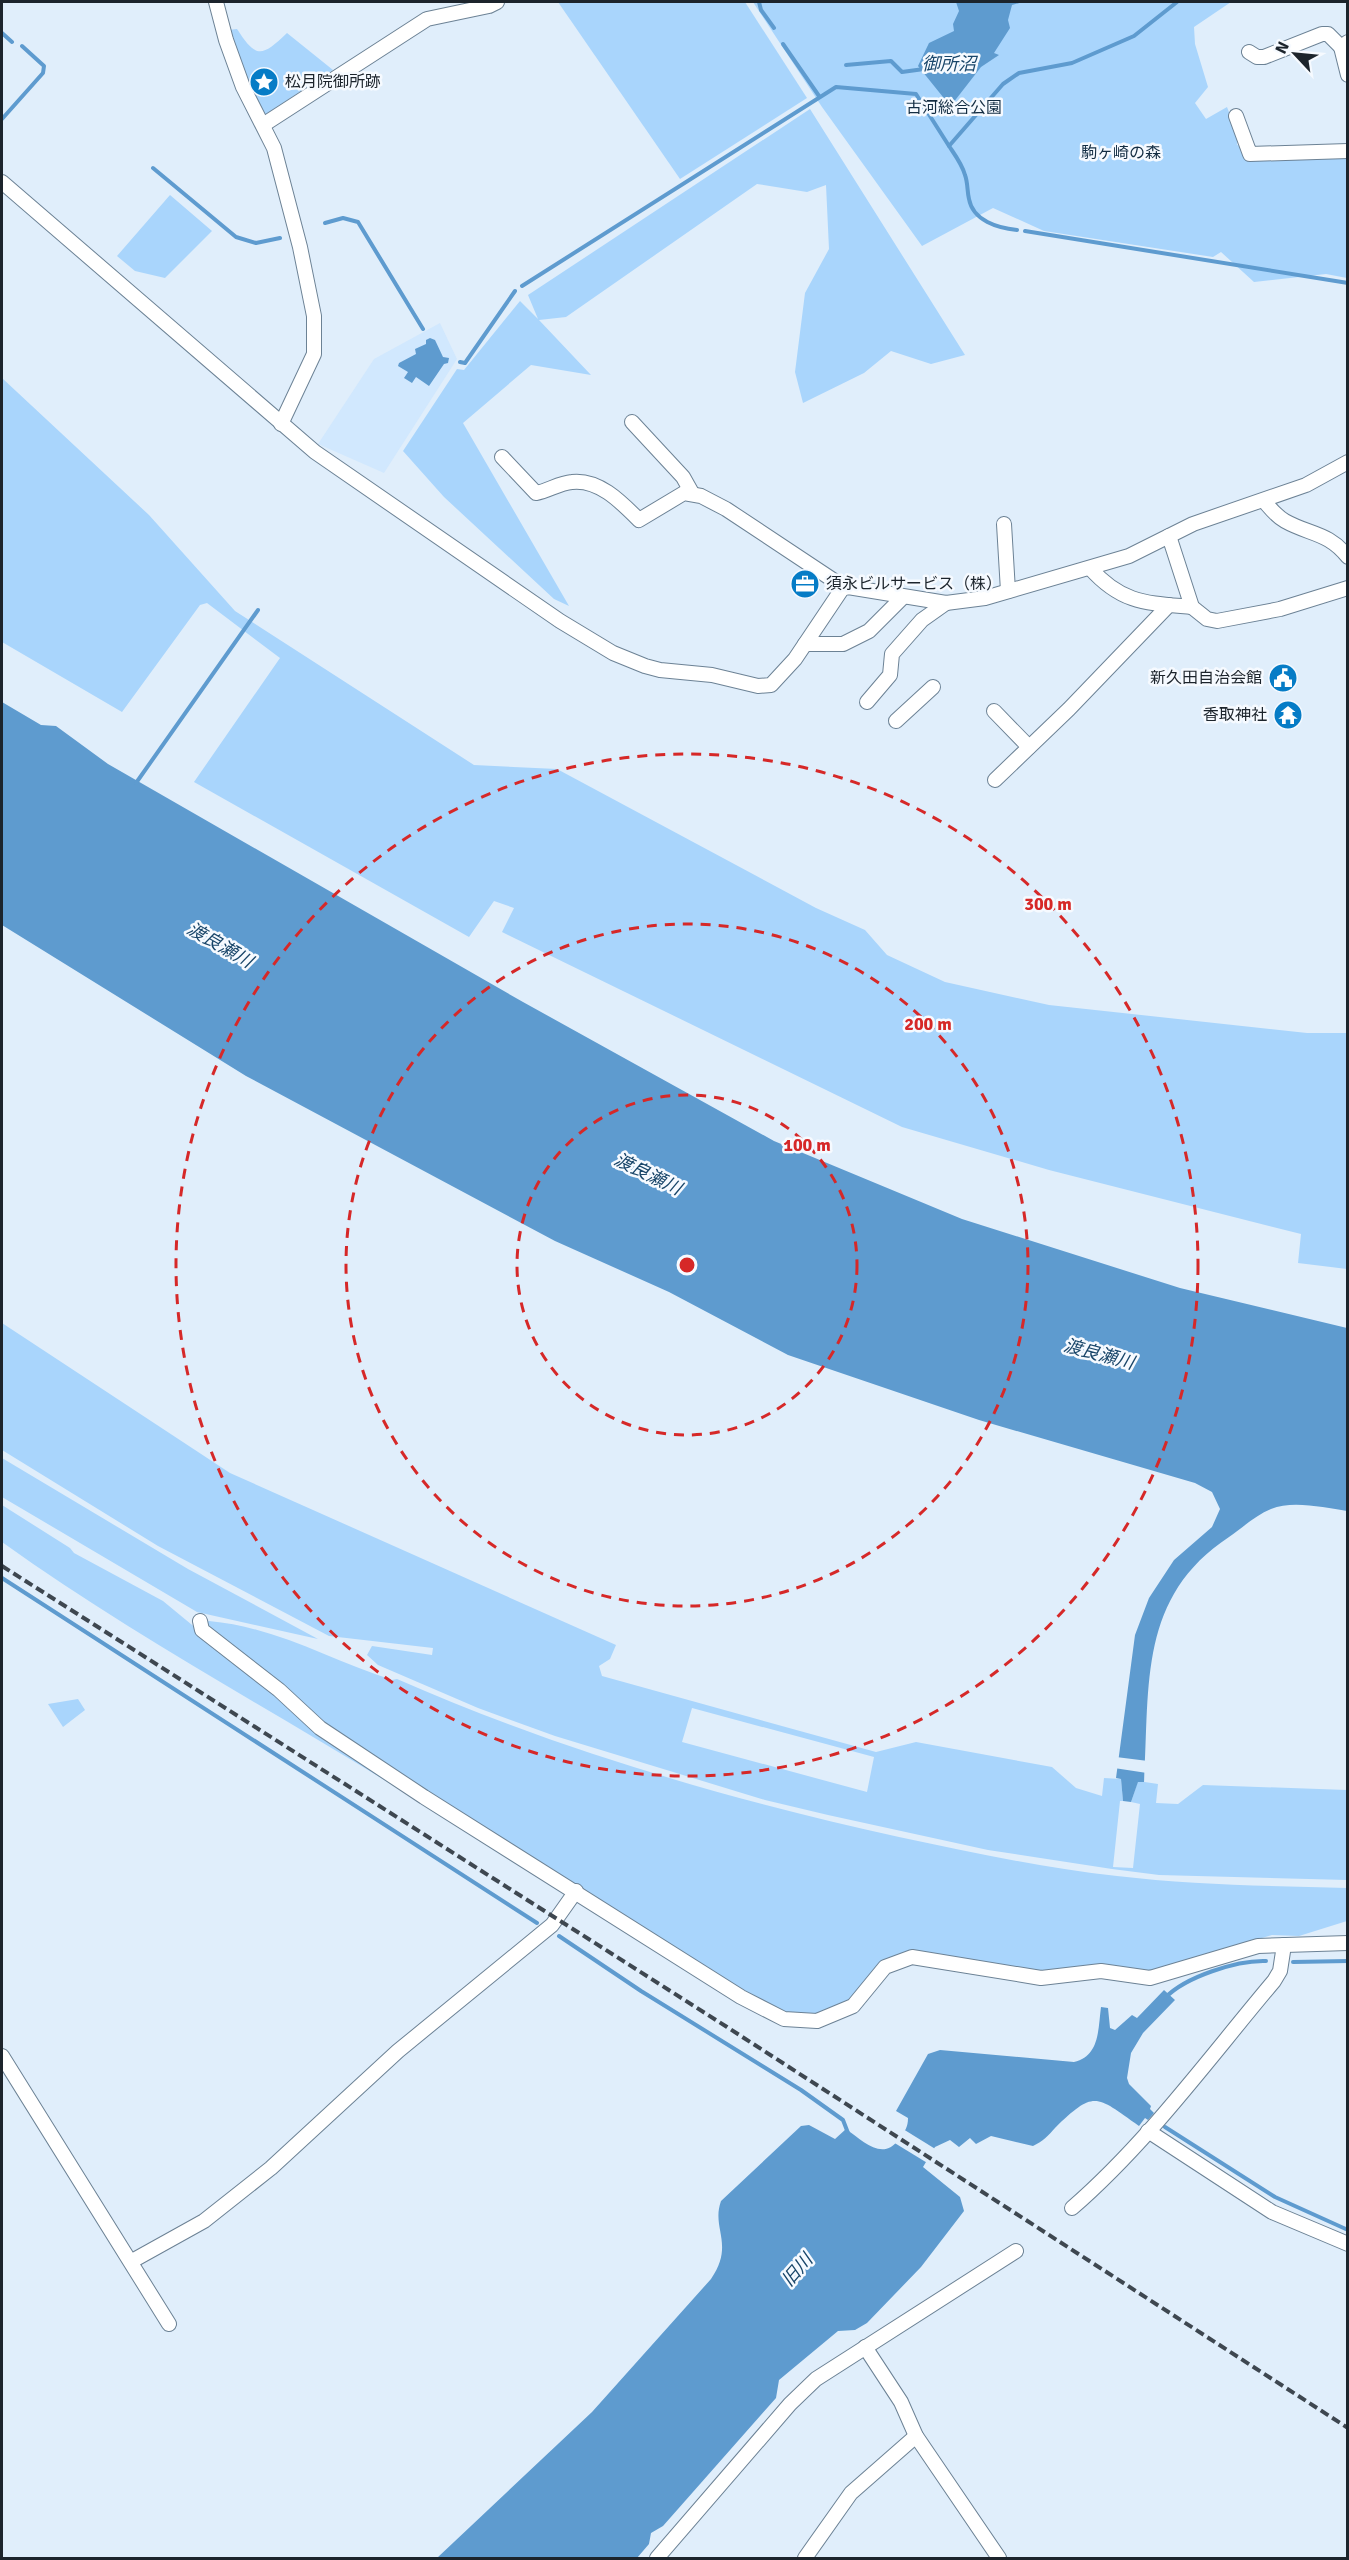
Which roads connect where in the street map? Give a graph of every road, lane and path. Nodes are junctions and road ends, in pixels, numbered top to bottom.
1 (216, 2) edge
2 (497, 2) edge
3 (1344, 45) edge
4 (1249, 52) dead end
5 (1347, 75) edge
6 (1236, 117) dead end
7 (263, 125) junction
8 (1347, 150) edge
9 (2, 182) edge
10 (632, 422) dead end
11 (281, 424) junction
12 (502, 457) dead end
13 (1347, 462) edge
14 (692, 493) junction
15 (1264, 501) junction
16 (1004, 524) dead end
17 (1169, 536) junction
18 (1347, 557) edge
19 (1090, 568) junction
20 (1347, 588) edge
21 (842, 589) junction
22 (1008, 591) junction
23 (903, 597) junction
24 (946, 603) junction
25 (1169, 605) junction
26 (1192, 607) junction
27 (805, 644) junction
28 (933, 687) dead end
29 (867, 702) dead end
30 (994, 711) dead end
31 (896, 721) dead end
32 (1029, 747) junction
33 (995, 780) dead end
34 (200, 1621) dead end
35 (576, 1891) junction
36 (1347, 1943) edge
37 (1284, 1945) junction
38 (2, 2056) edge
39 (1148, 2131) junction
40 (1072, 2208) dead end
41 (1347, 2244) edge
42 (1017, 2251) dead end
43 (132, 2262) junction
44 (169, 2324) dead end
45 (865, 2347) junction
46 (916, 2436) junction
47 (657, 2559) edge
48 (805, 2559) edge
49 (999, 2559) edge

1 - 7 street
2 - 7 street
3 - 4 street
3 - 5 street
6 - 8 street
7 - 11 street
9 - 11 street
10 - 14 street
11 - 27 street
12 - 14 street
13 - 15 street
14 - 21 street
15 - 17 street
15 - 18 street
16 - 22 street
17 - 19 street
17 - 26 street
19 - 22 street
19 - 25 street
20 - 26 street
21 - 23 street
21 - 27 street
22 - 24 street
23 - 24 street
23 - 27 street
24 - 29 street
25 - 26 street
25 - 32 street
28 - 31 street
30 - 32 street
32 - 33 street
34 - 35 street
35 - 37 street
35 - 43 street
36 - 37 street
37 - 39 street
38 - 43 street
39 - 40 street
39 - 41 street
42 - 45 street
43 - 44 street
45 - 46 street
45 - 47 street
46 - 48 street
46 - 49 street

